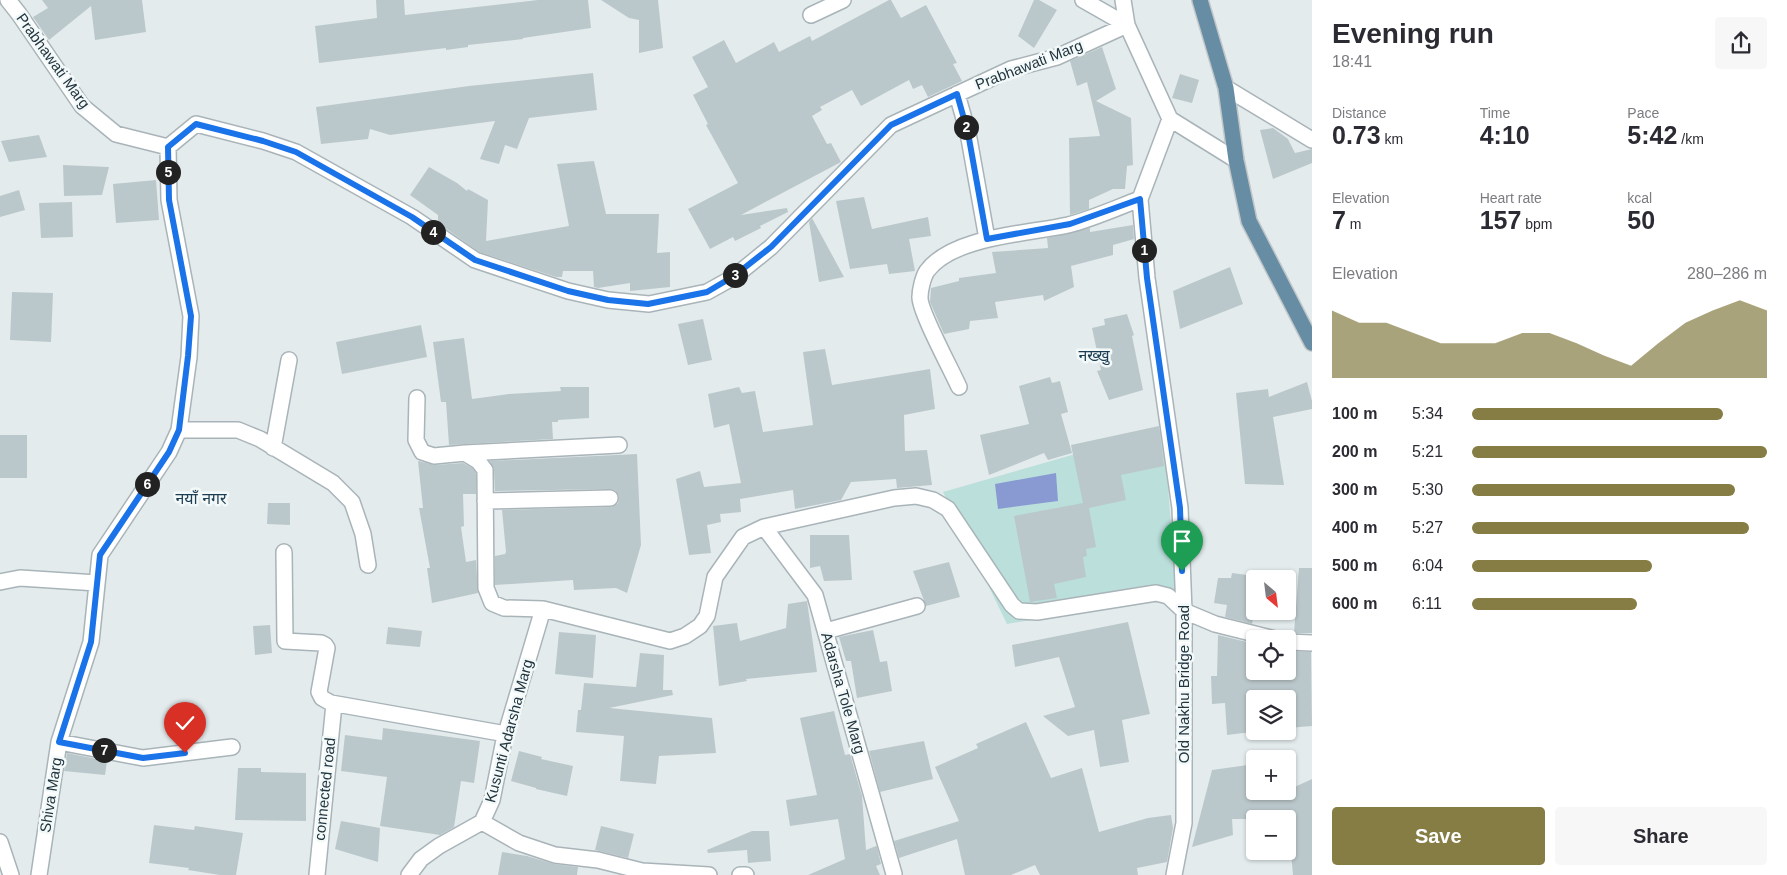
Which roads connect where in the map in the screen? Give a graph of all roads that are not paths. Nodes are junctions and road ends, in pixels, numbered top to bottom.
1 (8, 0) edge
2 (843, 0) edge
3 (1083, 0) edge
4 (1123, 0) edge
5 (1200, 0) edge
6 (811, 15) dead end
7 (1128, 25) junction
8 (1226, 88) junction
9 (957, 94) junction
10 (1170, 119) junction
11 (1312, 140) edge
12 (168, 147) junction
13 (1236, 160) junction
14 (1140, 199) junction
15 (987, 239) junction
16 (1312, 343) edge
17 (289, 360) dead end
18 (960, 387) dead end
19 (418, 398) dead end
20 (179, 430) junction
21 (619, 445) dead end
22 (273, 448) junction
23 (465, 453) junction
24 (610, 498) dead end
25 (485, 501) junction
26 (764, 527) junction
27 (284, 552) dead end
28 (368, 565) dead end
29 (0, 582) edge
30 (97, 583) junction
31 (917, 606) dead end
32 (543, 609) junction
33 (1184, 611) junction
34 (826, 631) junction
35 (1246, 632) edge
36 (1296, 642) edge
37 (1312, 643) edge
38 (334, 704) junction
39 (506, 734) junction
40 (59, 742) junction
41 (232, 747) dead end
42 (482, 822) junction
43 (0, 842) edge
44 (894, 874) dead end
45 (11, 875) edge
46 (40, 875) edge
47 (316, 875) edge
48 (409, 875) edge
49 (709, 875) edge
50 (740, 875) edge
51 (746, 875) edge
52 (1174, 875) edge

1 - 12 street, Prabhawati Marg
2 - 6 street
3 - 7 street
4 - 7 street
5 - 8 main road
7 - 9 street, Prabhawati Marg
7 - 10 street
8 - 11 street
8 - 13 main road
9 - 12 street, Prabhawati Marg
9 - 15 street
10 - 13 street
10 - 14 street, Old Nakhu Bridge Road
12 - 20 street, Shiva Marg
13 - 16 main road
14 - 15 street
14 - 33 street, Old Nakhu Bridge Road
15 - 18 street
17 - 22 street
19 - 23 street
20 - 22 street
20 - 30 street, Shiva Marg
21 - 23 street
22 - 28 street
23 - 25 street
24 - 25 street
25 - 32 street
26 - 32 street
26 - 33 street
26 - 34 street, Adarsha Tole Marg
27 - 38 street
29 - 30 street
30 - 40 street, Shiva Marg
31 - 34 street
32 - 39 street, Kusunti Adarsha Marg
33 - 35 street
33 - 52 street, Old Nakhu Bridge Road
34 - 44 street, Adarsha Tole Marg
36 - 37 street
38 - 39 street
38 - 47 street, connected road
39 - 42 street, Kusunti Adarsha Marg
40 - 41 street
40 - 46 street, Shiva Marg
42 - 48 street, Kusunti Adarsha Marg
42 - 49 street
43 - 45 street
50 - 51 street

